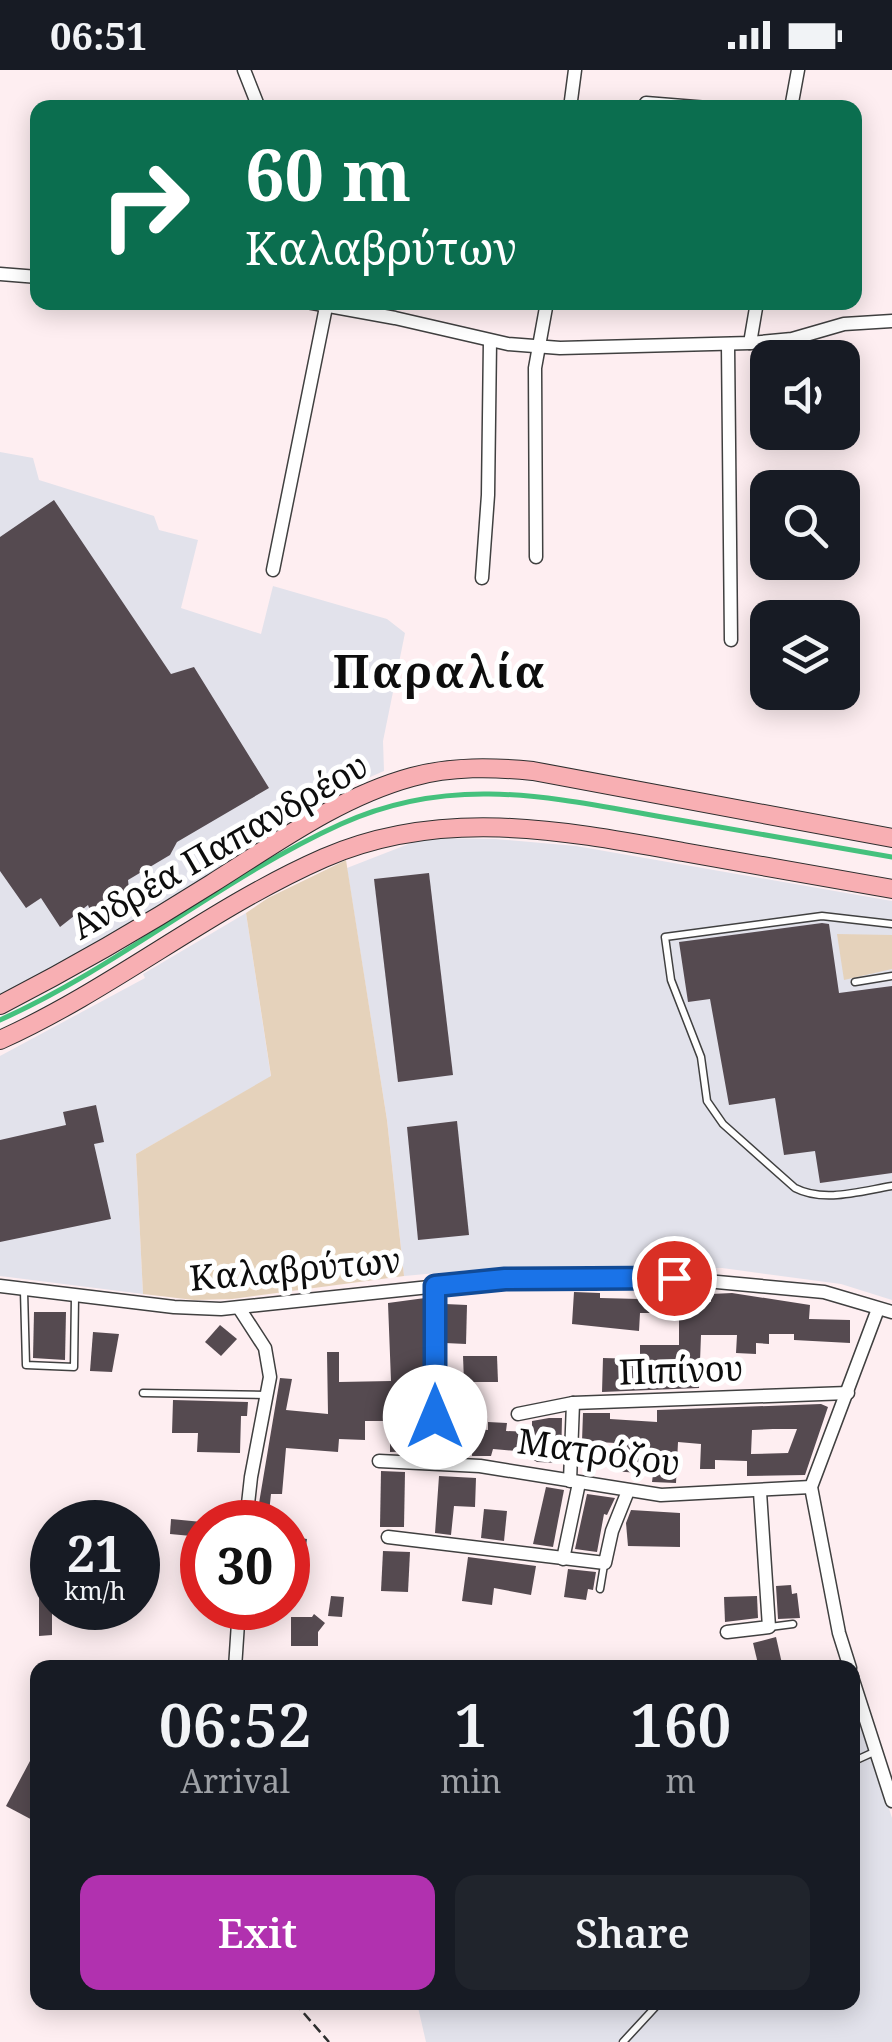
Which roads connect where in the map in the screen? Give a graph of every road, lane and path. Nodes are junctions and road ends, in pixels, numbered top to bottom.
1 (244, 70) edge
2 (575, 70) edge
3 (798, 70) edge
4 (256, 100) edge
5 (571, 100) edge
6 (792, 100) edge
7 (0, 274) edge
8 (30, 276) edge
9 (326, 310) edge
10 (353, 310) edge
11 (545, 310) edge
12 (756, 310) edge
13 (892, 321) edge
14 (751, 340) edge
15 (782, 340) edge
16 (490, 341) junction
17 (750, 343) edge
18 (728, 344) junction
19 (538, 348) junction
20 (536, 557) dead end
21 (273, 570) dead end
22 (482, 578) dead end
23 (731, 640) dead end
24 (892, 838) edge
25 (892, 889) edge
26 (892, 924) edge
27 (892, 976) edge
28 (855, 982) dead end
29 (0, 1005) edge
30 (0, 1040) edge
31 (892, 1186) edge
32 (0, 1286) edge
33 (435, 1286) junction
34 (24, 1288) junction
35 (75, 1294) junction
36 (239, 1308) junction
37 (885, 1310) edge
38 (143, 1393) dead end
39 (848, 1393) junction
40 (268, 1396) junction
41 (573, 1403) junction
42 (518, 1414) dead end
43 (380, 1460) dead end
44 (435, 1462) junction
45 (574, 1482) junction
46 (811, 1487) junction
47 (628, 1491) junction
48 (760, 1492) junction
49 (248, 1500) edge
50 (388, 1537) dead end
51 (563, 1559) junction
52 (604, 1564) junction
53 (600, 1589) dead end
54 (794, 1624) dead end
55 (769, 1627) junction
56 (238, 1630) edge
57 (727, 1632) dead end
58 (236, 1660) edge
59 (847, 1660) edge
60 (860, 1702) edge
61 (876, 1752) junction
62 (860, 1759) edge
63 (892, 1801) edge
64 (301, 2010) edge
65 (653, 2010) edge
66 (329, 2042) edge
67 (624, 2042) edge

1 - 4 street
2 - 5 street
3 - 6 street
7 - 8 street
9 - 21 street
10 - 16 street
11 - 19 street
12 - 14 street
13 - 15 street
16 - 19 street
16 - 22 street
17 - 18 street
18 - 19 street
18 - 23 street
19 - 20 street
24 - 29 main road, Ανδρέα Παπανδρέου
25 - 30 main road, Ανδρέα Παπανδρέου
26 - 31 lane
27 - 28 lane
32 - 34 street, Καλαβρύτων
33 - 36 street, Καλαβρύτων
33 - 37 street, Καλαβρύτων
33 - 44 street
34 - 35 street, Καλαβρύτων
34 - 35 lane
35 - 36 street, Καλαβρύτων
36 - 40 street
37 - 39 street
38 - 40 lane
39 - 41 street, Πιπίνου
39 - 46 street
40 - 49 street
41 - 42 street, Πιπίνου
41 - 45 street
43 - 44 street, Ματρόζου
44 - 45 street, Ματρόζου
45 - 47 street, Ματρόζου
45 - 51 street
46 - 48 street, Ματρόζου
46 - 59 street
47 - 48 street, Ματρόζου
47 - 52 street
48 - 55 street
50 - 51 street
51 - 52 street
52 - 53 lane
54 - 55 lane
55 - 57 street
56 - 58 street
60 - 61 street
61 - 62 lane
61 - 63 street
64 - 66 path
65 - 67 lane

